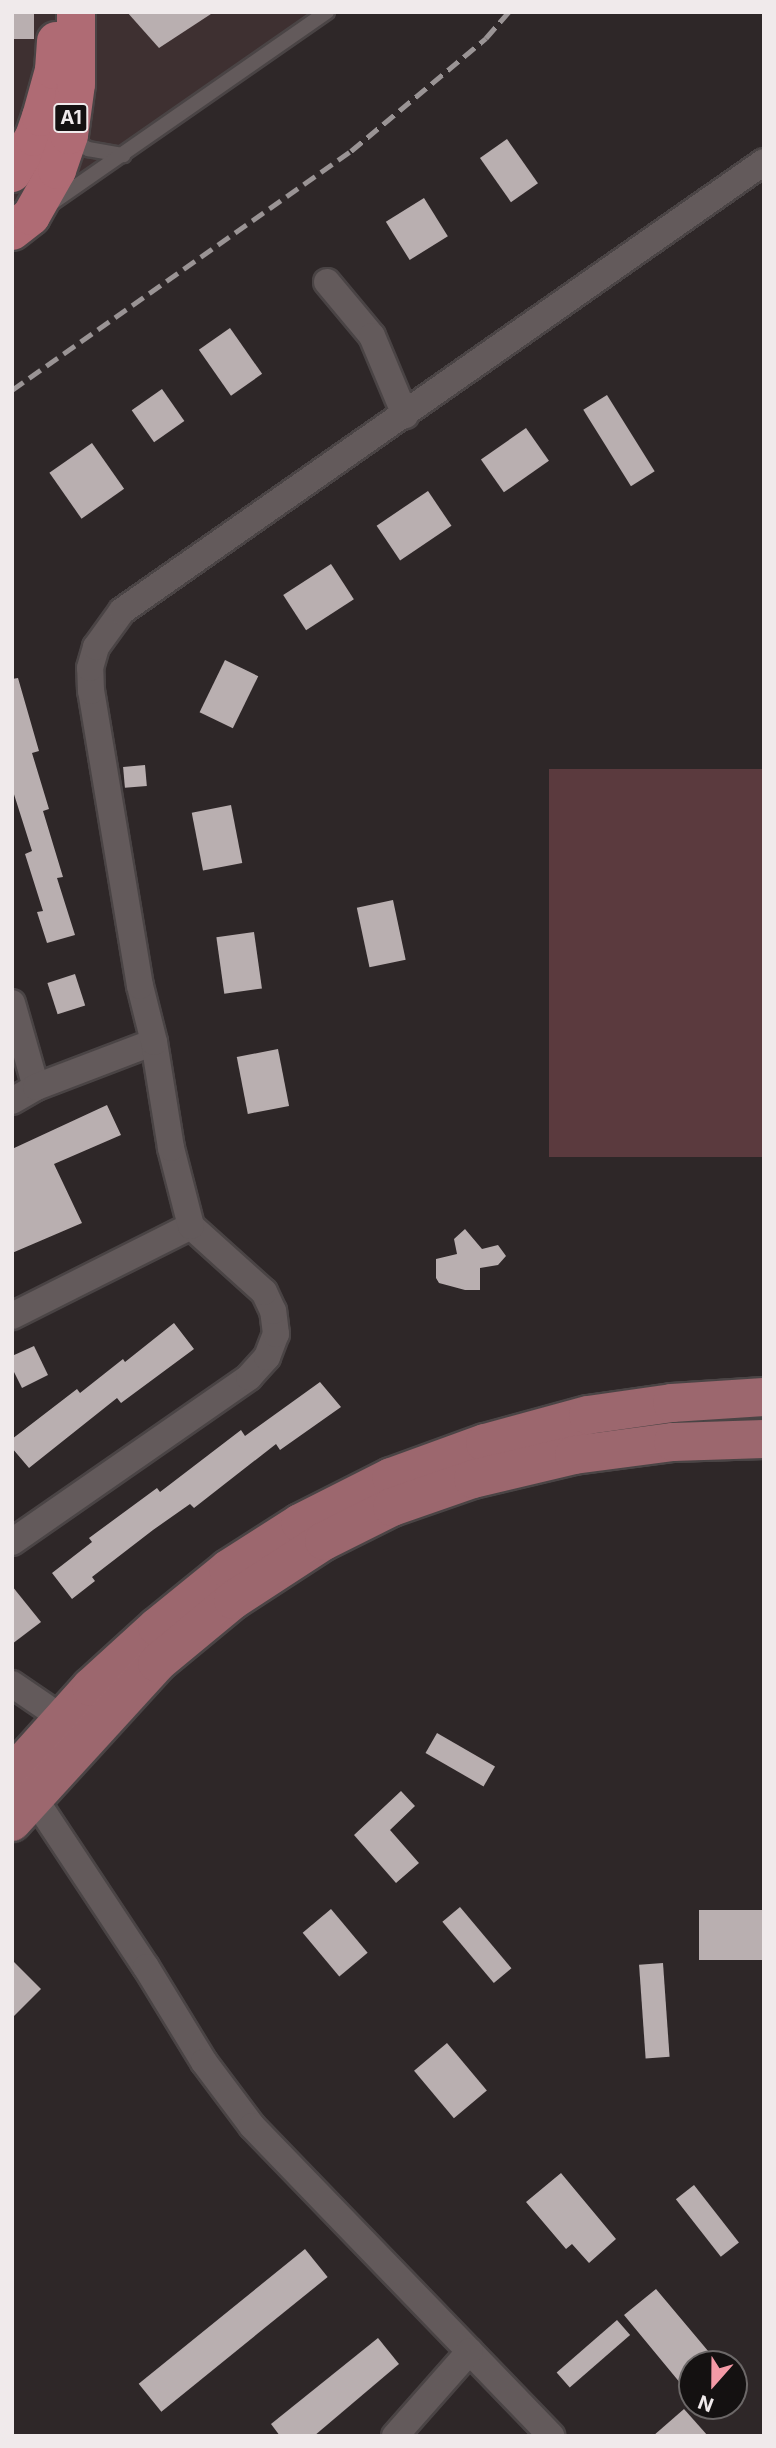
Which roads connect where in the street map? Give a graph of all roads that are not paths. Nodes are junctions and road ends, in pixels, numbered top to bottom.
1 (58, 12) edge
2 (76, 12) edge
3 (327, 12) edge
4 (68, 135) junction
5 (124, 155) junction
6 (764, 162) edge
7 (12, 173) edge
8 (22, 223) edge
9 (327, 282) dead end
10 (405, 415) junction
11 (12, 1003) edge
12 (154, 1042) junction
13 (36, 1087) junction
14 (12, 1101) edge
15 (191, 1226) junction
16 (12, 1316) edge
17 (764, 1397) edge
18 (764, 1439) edge
19 (12, 1542) edge
20 (12, 1685) edge
21 (75, 1728) junction
22 (19, 1798) edge
23 (470, 2351) junction
24 (395, 2436) edge
25 (551, 2436) edge

1 - 7 highway, A1
2 - 4 highway, A1
3 - 5 lane
4 - 5 lane
4 - 8 highway, A1
5 - 8 lane
6 - 10 street
9 - 10 street
10 - 12 street
11 - 13 street
12 - 13 street
12 - 15 street
13 - 14 street
15 - 16 street
15 - 19 street
17 - 21 main road
18 - 21 main road
20 - 21 street
21 - 22 main road
22 - 23 street
23 - 24 street
23 - 25 street

